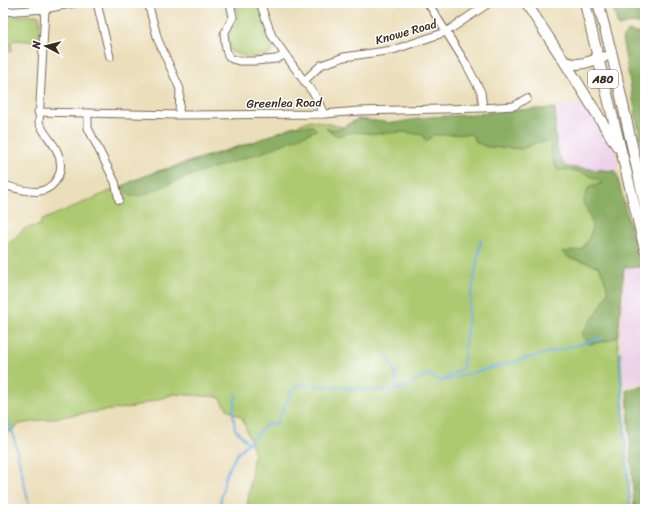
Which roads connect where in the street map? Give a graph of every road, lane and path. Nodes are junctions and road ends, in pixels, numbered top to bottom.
1 (75, 3) edge
2 (97, 3) edge
3 (148, 3) edge
4 (230, 3) edge
5 (260, 3) edge
6 (428, 3) edge
7 (489, 3) edge
8 (526, 3) edge
9 (585, 3) edge
10 (598, 3) edge
11 (45, 9) junction
12 (3, 12) edge
13 (446, 32) junction
14 (285, 55) junction
15 (612, 55) junction
16 (110, 57) dead end
17 (598, 59) junction
18 (564, 60) junction
19 (304, 81) junction
20 (528, 98) dead end
21 (483, 108) junction
22 (38, 112) junction
23 (88, 113) junction
24 (324, 114) junction
25 (179, 115) junction
26 (623, 154) junction
27 (3, 185) edge
28 (119, 200) dead end
29 (645, 205) edge
30 (645, 250) edge

1 - 11 street
2 - 16 street
3 - 25 street
4 - 14 street
5 - 14 street
6 - 13 street
7 - 13 street, Knowe Road
8 - 18 main road
9 - 17 main road, A80
10 - 15 main road, A80
11 - 12 street
11 - 22 street
13 - 19 street, Knowe Road
13 - 21 street
14 - 19 street
15 - 17 main road
15 - 29 main road, A80
17 - 18 main road
17 - 26 main road, A80
18 - 26 main road
19 - 24 street
20 - 21 street, Greenlea Road
21 - 24 street, Greenlea Road
22 - 23 street, Greenlea Road
22 - 27 street
23 - 25 street, Greenlea Road
23 - 28 street
24 - 25 street, Greenlea Road
26 - 30 main road, A80

